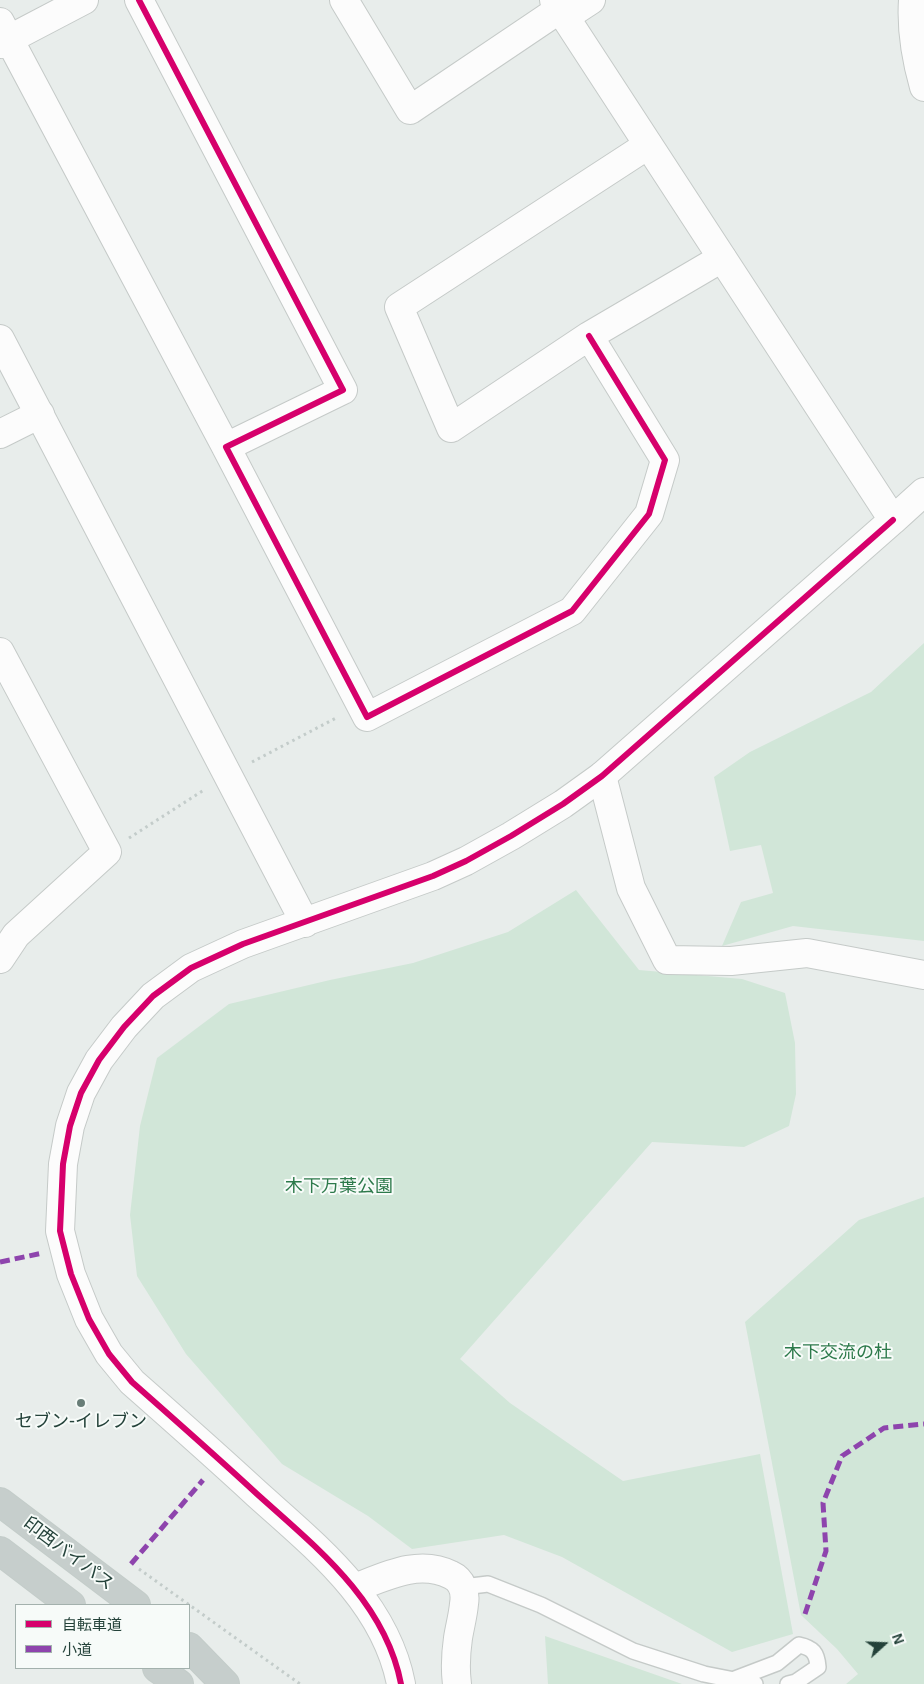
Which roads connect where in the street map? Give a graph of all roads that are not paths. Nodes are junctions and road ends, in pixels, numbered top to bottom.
1 (84, 0) edge
2 (139, 0) edge
3 (344, 0) edge
4 (591, 0) edge
5 (913, 0) edge
6 (559, 8) edge
7 (3, 35) edge
8 (923, 83) edge
9 (648, 145) junction
10 (722, 258) junction
11 (589, 336) junction
12 (0, 338) edge
13 (40, 414) junction
14 (0, 434) edge
15 (226, 447) junction
16 (924, 492) edge
17 (893, 520) junction
18 (0, 652) edge
19 (602, 776) junction
20 (305, 923) junction
21 (3, 945) edge
22 (924, 976) edge
23 (0, 1502) edge
24 (0, 1551) edge
25 (463, 1587) junction
26 (355, 1588) junction
27 (71, 1604) edge
28 (135, 1604) edge
29 (190, 1648) edge
30 (157, 1669) edge
31 (735, 1679) junction
32 (179, 1684) edge
33 (224, 1684) edge
34 (401, 1684) edge
35 (457, 1684) edge
36 (755, 1684) edge
37 (788, 1684) edge

1 - 7 street
2 - 15 street
3 - 6 street
4 - 6 street
5 - 8 street
6 - 9 street
7 - 15 street
9 - 10 street
9 - 11 street
10 - 11 street
10 - 17 street
11 - 15 street
12 - 13 street
13 - 14 street
13 - 20 street
16 - 17 street
17 - 19 street
18 - 21 street
19 - 20 street
19 - 22 street
20 - 26 street
23 - 28 highway, 印西バイパス
24 - 27 highway
25 - 26 street
25 - 31 lane
25 - 35 street
26 - 34 street
29 - 33 highway
30 - 32 highway
31 - 36 lane
31 - 37 lane

